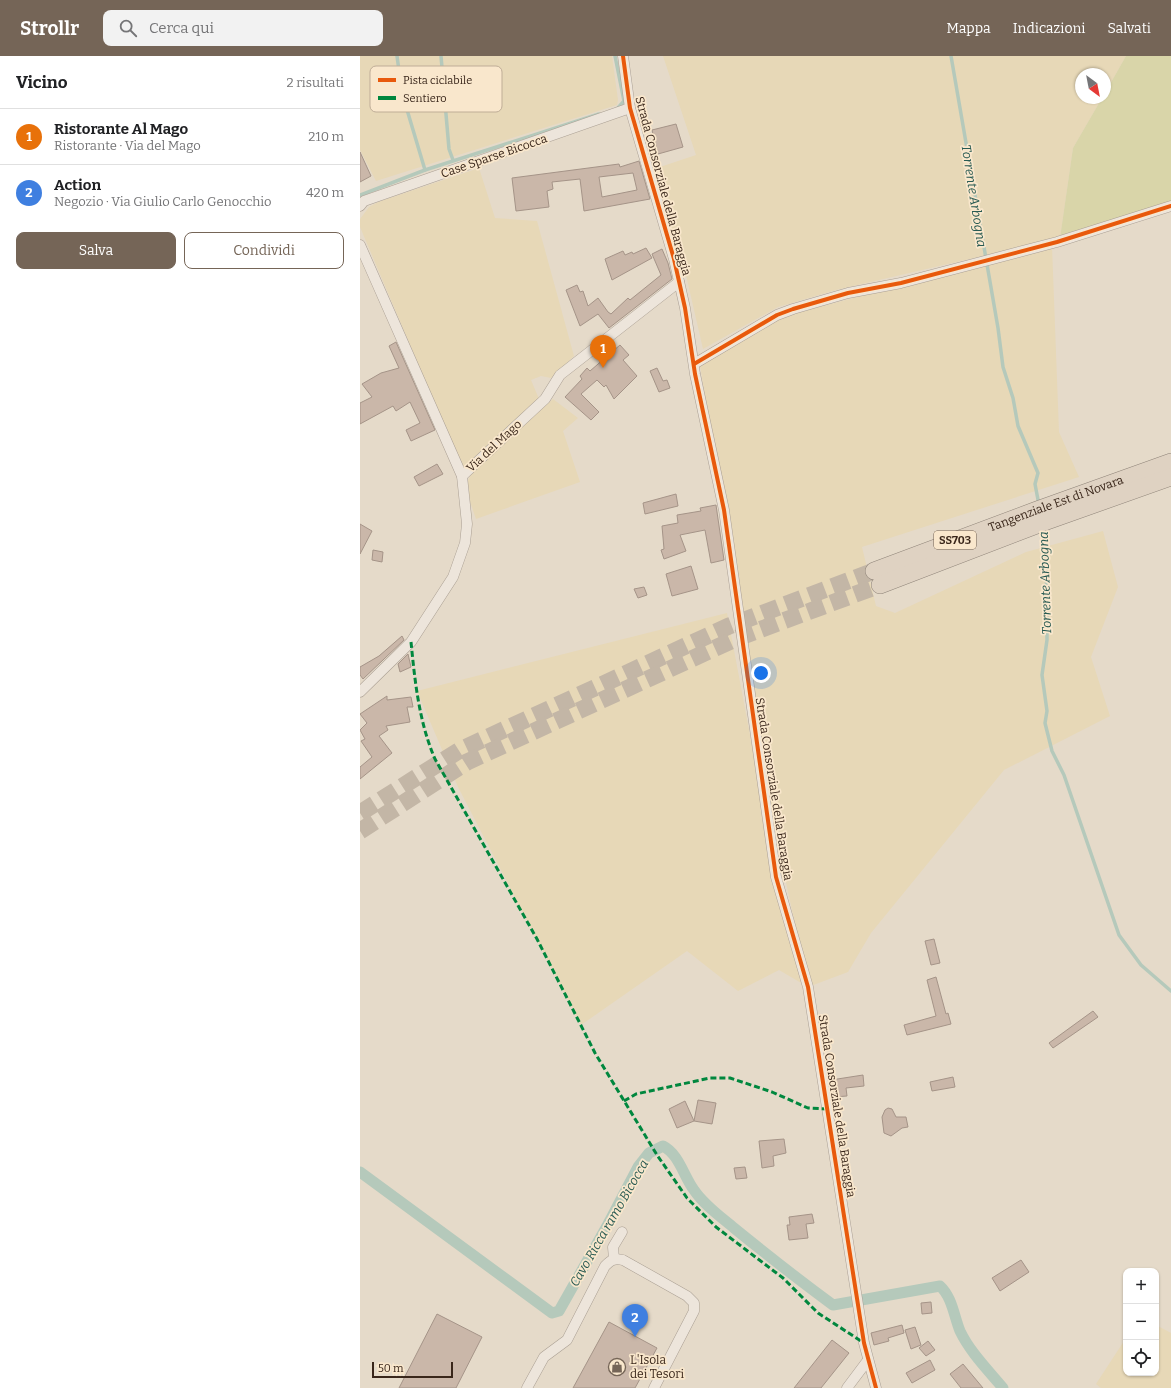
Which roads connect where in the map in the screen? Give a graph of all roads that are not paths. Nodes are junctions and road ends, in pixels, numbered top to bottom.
1 (623, 56) edge
2 (630, 108) junction
3 (360, 206) edge
4 (1171, 206) edge
5 (360, 245) edge
6 (679, 282) junction
7 (694, 364) junction
8 (1171, 462) edge
9 (462, 476) junction
10 (1171, 478) edge
11 (1042, 516) junction
12 (877, 578) tunnel mouth
13 (360, 692) edge
14 (622, 1232) dead end
15 (614, 1259) junction
16 (868, 1360) junction
17 (527, 1388) edge
18 (654, 1388) edge
19 (846, 1388) edge
20 (876, 1388) edge

1 - 2 street, Strada Consorziale della Baraggia
2 - 3 street, Case Sparse Bicocca
2 - 6 street, Strada Consorziale della Baraggia
4 - 7 street
5 - 9 street
6 - 7 street, Strada Consorziale della Baraggia
6 - 9 street, Via del Mago
7 - 16 street, Strada Consorziale della Baraggia
8 - 11 highway, Tangenziale Est di Novara / SS703
9 - 13 street, Via del Mago
10 - 11 highway, Tangenziale Est di Novara / SS703
11 - 12 highway, Tangenziale Est di Novara / SS703
14 - 15 street
15 - 17 street
15 - 18 street
16 - 19 street
16 - 20 street

